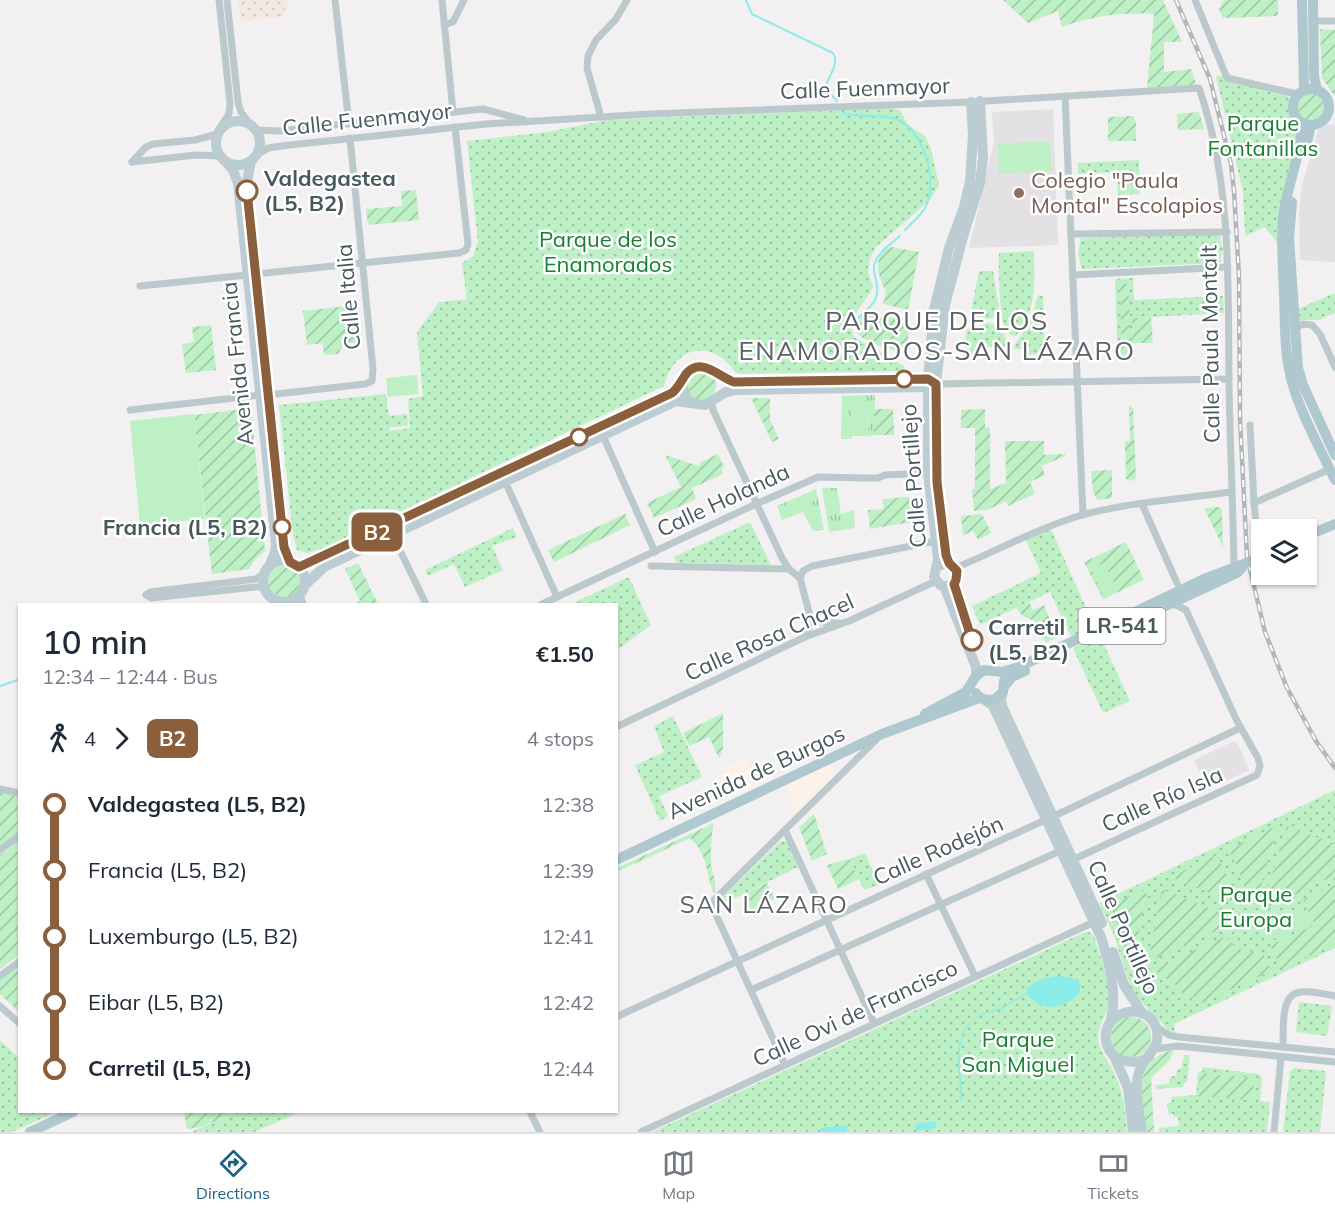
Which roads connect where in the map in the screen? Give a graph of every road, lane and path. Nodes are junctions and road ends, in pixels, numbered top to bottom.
1 (219, 0) edge
2 (227, 0) edge
3 (335, 0) edge
4 (442, 0) edge
5 (464, 0) edge
6 (627, 0) edge
7 (1195, 0) edge
8 (1302, 0) edge
9 (1312, 0) edge
10 (1314, 21) junction
11 (1335, 21) edge
12 (444, 25) junction
13 (1199, 88) joint
14 (1317, 90) junction
15 (1300, 92) junction
16 (1065, 96) junction
17 (975, 101) junction
18 (487, 110) junction
19 (453, 112) junction
20 (1331, 112) edge
21 (601, 117) junction
22 (532, 122) junction
23 (349, 124) junction
24 (486, 124) junction
25 (1307, 124) junction
26 (253, 127) junction
27 (454, 127) junction
28 (218, 132) junction
29 (350, 138) junction
30 (222, 158) junction
31 (253, 158) junction
32 (1227, 232) junction
33 (1071, 234) junction
34 (363, 262) junction
35 (1228, 267) junction
36 (251, 274) junction
37 (1073, 275) junction
38 (140, 286) dead end
39 (1295, 328) junction
40 (1335, 367) edge
41 (716, 373) junction
42 (684, 378) junction
43 (1229, 379) junction
44 (931, 383) junction
45 (1077, 383) junction
46 (264, 395) junction
47 (693, 403) junction
48 (712, 404) junction
49 (130, 410) dead end
50 (1250, 425) dead end
51 (603, 436) junction
52 (1335, 455) edge
53 (1330, 469) junction
54 (928, 472) junction
55 (1335, 480) edge
56 (505, 482) junction
57 (1231, 492) junction
58 (1254, 503) junction
59 (756, 504) junction
60 (1142, 504) junction
61 (1083, 515) junction
62 (1256, 519) edge
63 (1335, 526) edge
64 (1317, 533) edge
65 (392, 534) junction
66 (936, 541) junction
67 (656, 552) junction
68 (1251, 562) edge
69 (295, 564) junction
70 (651, 566) dead end
71 (947, 566) junction
72 (1239, 566) junction
73 (789, 569) junction
74 (267, 570) junction
75 (800, 578) junction
76 (945, 584) junction
77 (1180, 592) junction
78 (302, 595) edge
79 (269, 596) junction
80 (557, 597) junction
81 (286, 603) edge
82 (426, 603) edge
83 (544, 603) edge
84 (1185, 610) junction
85 (810, 616) junction
86 (849, 621) junction
87 (804, 637) junction
88 (992, 669) junction
89 (975, 678) junction
90 (1004, 689) junction
91 (981, 698) junction
92 (913, 721) junction
93 (618, 726) edge
94 (1240, 728) junction
95 (882, 734) junction
96 (0, 789) edge
97 (18, 793) edge
98 (1049, 819) junction
99 (785, 830) junction
100 (18, 836) edge
101 (0, 850) edge
102 (1060, 851) junction
103 (618, 859) edge
104 (1072, 860) junction
105 (926, 874) junction
106 (941, 905) junction
107 (826, 920) junction
108 (1089, 924) junction
109 (840, 951) junction
110 (737, 961) junction
111 (18, 962) edge
112 (0, 976) edge
113 (975, 976) junction
114 (751, 990) junction
115 (1335, 996) edge
116 (0, 1006) edge
117 (1142, 1013) junction
118 (618, 1016) edge
119 (18, 1022) edge
120 (874, 1023) junction
121 (1110, 1023) junction
122 (1155, 1025) junction
123 (1283, 1047) junction
124 (1335, 1052) edge
125 (1112, 1053) junction
126 (1152, 1053) junction
127 (1281, 1057) junction
128 (1335, 1062) edge
129 (785, 1065) junction
130 (71, 1113) edge
131 (530, 1113) edge
132 (32, 1131) edge
133 (540, 1132) edge
134 (641, 1132) edge
135 (1133, 1132) edge
136 (1142, 1132) edge
137 (1274, 1132) edge

1 - 28 street
2 - 26 street
3 - 23 street
4 - 12 street
5 - 12 street
6 - 21 street
7 - 15 street
8 - 15 main road
9 - 10 main road
10 - 11 street
10 - 14 main road
12 - 19 street
13 - 16 street, Calle Fuenmayor
13 - 32 street, Calle Paula Montalt
14 - 15 main road
14 - 20 main road
15 - 25 main road
16 - 17 street, Calle Fuenmayor
16 - 33 street
17 - 21 street, Calle Fuenmayor
17 - 44 main road, Calle Portillejo
18 - 19 street, Calle Fuenmayor
18 - 22 street, Calle Fuenmayor
18 - 24 street, Calle Fuenmayor
19 - 23 street, Calle Fuenmayor
20 - 25 main road
21 - 22 street, Calle Fuenmayor
22 - 24 street, Calle Fuenmayor
23 - 26 street, Calle Fuenmayor
24 - 27 street, Calle Fuenmayor
25 - 39 main road
25 - 53 main road
26 - 28 main road
26 - 31 main road
27 - 29 street, Calle Fuenmayor
27 - 34 street
28 - 30 main road
28 - 30 street
29 - 31 street, Calle Fuenmayor
29 - 34 street, Calle Italia
30 - 31 main road
30 - 36 main road, Avenida Francia
31 - 36 main road, Avenida Francia
32 - 33 street
32 - 35 street, Calle Paula Montalt
33 - 37 street
34 - 36 street
34 - 46 street, Calle Italia
35 - 37 street
35 - 43 street, Calle Paula Montalt
36 - 38 street
36 - 46 main road, Avenida Francia
37 - 45 street
39 - 40 street
39 - 52 main road
41 - 42 main road
41 - 44 main road
41 - 48 main road
42 - 47 main road
42 - 69 main road
43 - 45 street
43 - 57 street, Calle Paula Montalt
44 - 45 street
44 - 48 main road
44 - 54 main road, Calle Portillejo
44 - 71 main road, Calle Portillejo
45 - 61 street
46 - 49 street
46 - 69 main road, Avenida Francia
46 - 74 main road, Avenida Francia
47 - 48 main road
47 - 51 main road
48 - 59 street
50 - 58 street
51 - 56 main road
51 - 67 street
53 - 55 main road
53 - 58 street
54 - 59 street, Calle Holanda
54 - 66 main road, Calle Portillejo
56 - 65 main road
56 - 80 street
57 - 60 street
57 - 72 street, Calle Paula Montalt
58 - 62 street
59 - 67 street, Calle Holanda
59 - 73 street
60 - 61 street
60 - 77 street
61 - 71 street
63 - 64 main road
65 - 78 main road
65 - 82 street
66 - 71 main road, Calle Portillejo
66 - 75 street
67 - 80 street, Calle Holanda
68 - 72 main road, bridge
69 - 74 main road
69 - 78 main road
70 - 73 street
71 - 76 main road
71 - 76 main road
72 - 77 main road, LR-541
73 - 75 street
74 - 79 main road
74 - 79 street
75 - 85 street
76 - 86 street, Calle Rosa Chacel
76 - 88 main road
76 - 89 main road
77 - 84 street
77 - 84 street
77 - 88 main road, LR-541
77 - 90 main road, LR-541
78 - 81 main road
79 - 81 main road
80 - 83 street, Calle Holanda
84 - 94 street
85 - 86 street
85 - 87 street
86 - 87 street, Calle Rosa Chacel
87 - 93 street, Calle Rosa Chacel
88 - 89 main road, LR-541
88 - 90 main road
89 - 91 main road
89 - 92 main road, Avenida de Burgos / LR-541
90 - 91 main road, LR-541
90 - 98 main road, Calle Portillejo
91 - 92 main road, Avenida de Burgos / LR-541
91 - 98 main road, Calle Portillejo
92 - 95 main road, Avenida de Burgos / LR-541
94 - 98 street, Calle Rodejón
94 - 104 street, Calle Río Isla
95 - 99 street
95 - 103 main road, Avenida de Burgos / LR-541
96 - 97 street
98 - 102 main road, Calle Portillejo
98 - 104 main road, Calle Portillejo
98 - 105 street, Calle Rodejón
99 - 107 street
99 - 110 street
100 - 101 street
102 - 106 street
102 - 108 main road, Calle Portillejo
104 - 117 main road, Calle Portillejo
105 - 106 street
105 - 107 street, Calle Rodejón
106 - 109 street
106 - 113 street
107 - 109 street
107 - 110 street, Calle Rodejón
108 - 113 street, Calle Ovi de Francisco
108 - 121 main road, Calle Portillejo
109 - 114 street
109 - 120 street
110 - 114 street
110 - 118 street, Calle Rodejón
111 - 112 street
113 - 120 street, Calle Ovi de Francisco
114 - 129 street
115 - 123 street
116 - 119 street
117 - 121 main road
117 - 122 main road
120 - 129 street, Calle Ovi de Francisco
121 - 125 main road
122 - 123 street
122 - 126 main road
123 - 124 street
125 - 126 main road
125 - 135 main road
126 - 127 street
126 - 136 main road
127 - 128 street
127 - 137 street
129 - 134 street, Calle Ovi de Francisco
130 - 132 main road
131 - 133 street

